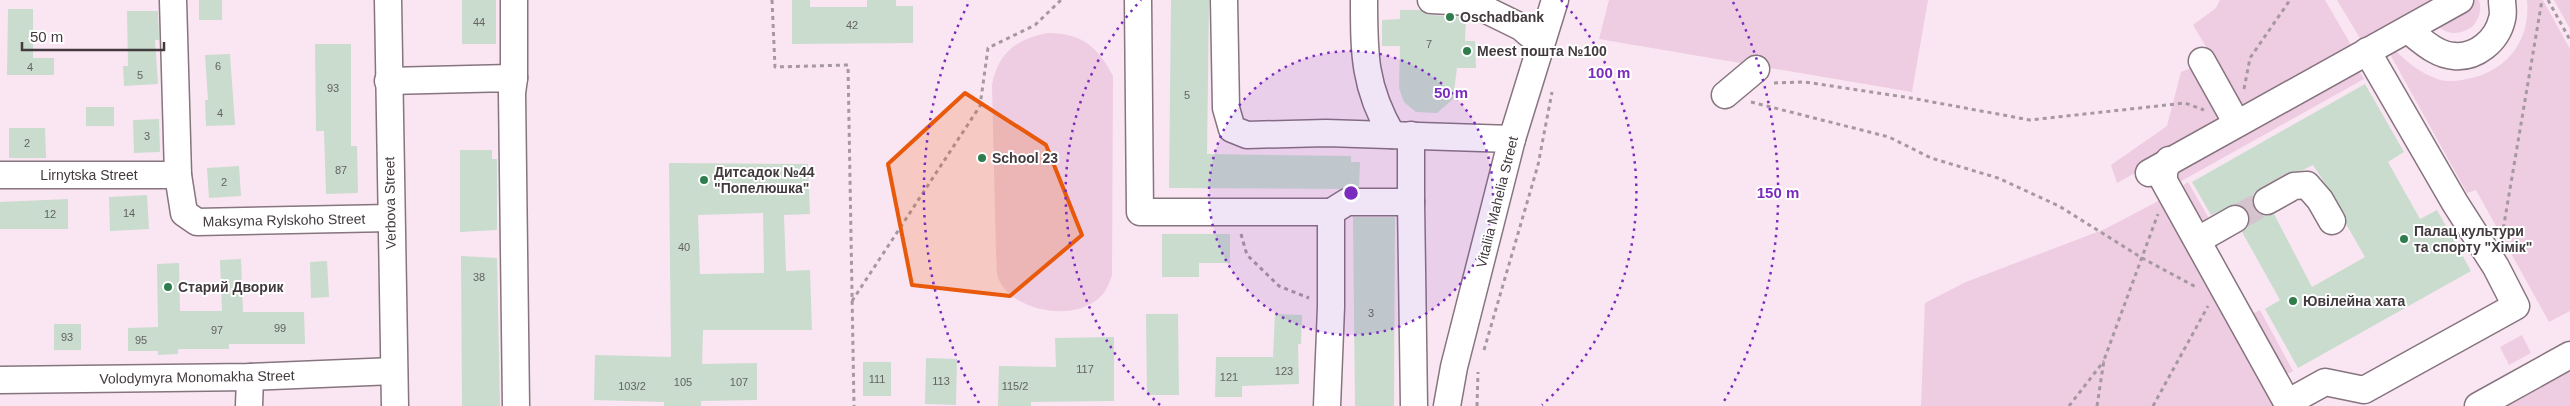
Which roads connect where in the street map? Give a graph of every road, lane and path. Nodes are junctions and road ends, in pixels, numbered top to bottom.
1 (173, 0) edge
2 (388, 0) edge
3 (514, 0) edge
4 (772, 0) edge
5 (1061, 0) edge
6 (1138, 0) edge
7 (1224, 0) edge
8 (1364, 0) edge
9 (1429, 0) edge
10 (1555, 0) edge
11 (2290, 0) edge
12 (2460, 0) edge
13 (2502, 0) edge
14 (2542, 0) edge
15 (2548, 0) edge
16 (1508, 10) edge
17 (2408, 30) junction
18 (2570, 40) edge
19 (1540, 43) junction
20 (2367, 51) junction
21 (2202, 61) dead end
22 (1762, 76) joint
23 (514, 78) junction
24 (388, 81) junction
25 (1553, 88) dead end
26 (1725, 95) joint
27 (2236, 122) junction
28 (1401, 135) junction
29 (1512, 139) junction
30 (2161, 171) junction
31 (0, 175) edge
32 (178, 175) junction
33 (2267, 201) tunnel mouth
34 (1411, 202) junction
35 (1234, 211) junction
36 (1331, 212) junction
37 (390, 218) junction
38 (2235, 219) tunnel mouth
39 (2332, 221) dead end
40 (2198, 240) junction
41 (2142, 258) junction
42 (2496, 267) junction
43 (2219, 293) junction
44 (852, 301) junction
45 (1331, 307) junction
46 (1483, 352) dead end
47 (2570, 355) edge
48 (2104, 360) junction
49 (1478, 370) dead end
50 (394, 372) junction
51 (250, 377) junction
52 (0, 380) edge
53 (2288, 404) edge
54 (2487, 404) edge
55 (249, 406) edge
56 (395, 406) edge
57 (516, 406) edge
58 (854, 406) edge
59 (1327, 406) edge
60 (1414, 406) edge
61 (1448, 406) edge
62 (1477, 406) edge
63 (2069, 406) edge
64 (2097, 406) edge
65 (2153, 406) edge

1 - 32 street, Maksyma Rylskoho Street
2 - 24 street, Verbova Street
3 - 23 street
4 - 44 path
5 - 44 path
6 - 35 street
7 - 28 street
8 - 28 street
9 - 16 street
10 - 19 street, Vitaliia Mahelia Street
11 - 27 path
12 - 17 street
13 - 17 street
14 - 42 path
15 - 18 path
16 - 19 street
17 - 20 street
19 - 29 street, Vitaliia Mahelia Street
20 - 27 street
20 - 42 street
21 - 27 street
22 - 26 street
22 - 27 path
23 - 24 street
23 - 57 street
24 - 37 street, Verbova Street
25 - 46 path
26 - 41 path
27 - 30 street
28 - 29 street
28 - 34 street
29 - 61 street, Vitaliia Mahelia Street
30 - 40 street
30 - 41 path
31 - 32 street, Lirnytska Street
32 - 37 street, Maksyma Rylskoho Street
33 - 39 street
34 - 36 street
34 - 60 street
35 - 36 street
35 - 45 path
36 - 45 street
37 - 50 street, Verbova Street
38 - 40 street
40 - 43 street
41 - 43 path
41 - 48 path
42 - 53 street
43 - 53 street
43 - 65 path
44 - 58 path
45 - 59 street
47 - 54 street
48 - 63 path
48 - 64 path
49 - 62 path
50 - 51 street, Volodymyra Monomakha Street
50 - 56 street, Verbova Street
51 - 52 street, Volodymyra Monomakha Street
51 - 55 street

